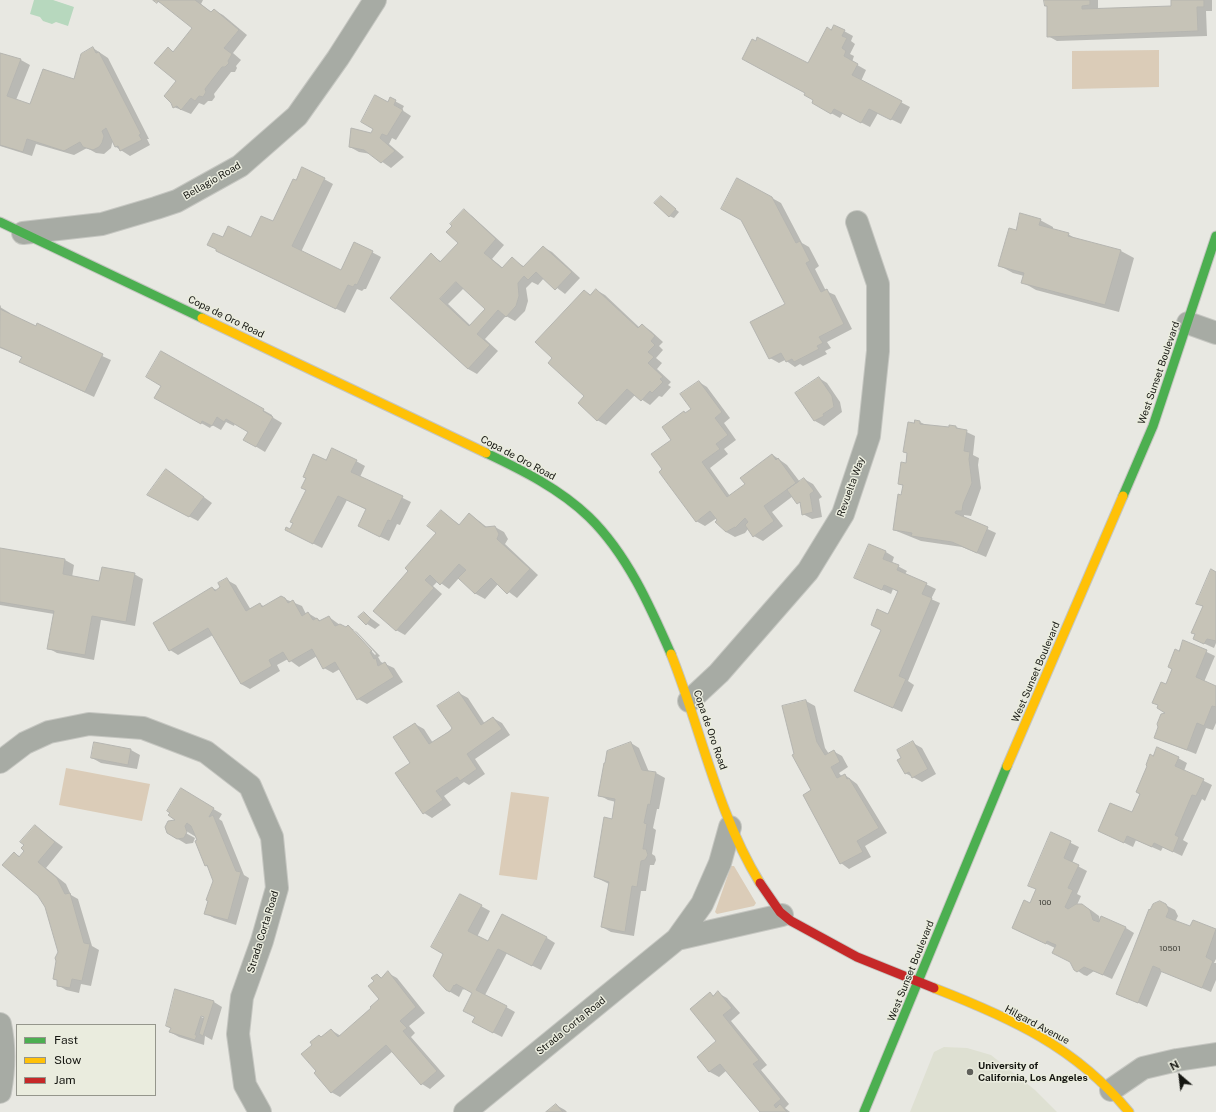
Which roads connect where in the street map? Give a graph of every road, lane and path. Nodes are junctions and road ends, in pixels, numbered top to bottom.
1 (375, 0) edge
2 (0, 222) edge
3 (857, 222) dead end
4 (23, 233) junction
5 (1216, 236) edge
6 (1188, 323) junction
7 (1216, 333) edge
8 (689, 701) junction
9 (0, 762) edge
10 (730, 827) junction
11 (782, 916) junction
12 (677, 939) junction
13 (917, 983) junction
14 (0, 1024) edge
15 (1216, 1054) edge
16 (1111, 1090) junction
17 (0, 1092) edge
18 (260, 1112) edge
19 (465, 1112) edge
20 (864, 1112) edge
21 (1129, 1112) edge

1 - 4 street, Bellagio Road
2 - 4 street, Copa de Oro Road
3 - 8 street, Revuelta Way
4 - 8 street, Copa de Oro Road
5 - 6 street, West Sunset Boulevard
6 - 7 street
6 - 13 street, West Sunset Boulevard
8 - 10 street, Copa de Oro Road
9 - 18 street, Strada Corta Road
10 - 11 street, Copa de Oro Road
10 - 12 street, Strada Corta Road
11 - 12 street, Strada Corta Road
11 - 13 street, Copa de Oro Road
12 - 19 street, Strada Corta Road
13 - 16 street, Hilgard Avenue
13 - 20 street, West Sunset Boulevard
14 - 17 street
15 - 16 street
16 - 21 street, Hilgard Avenue

